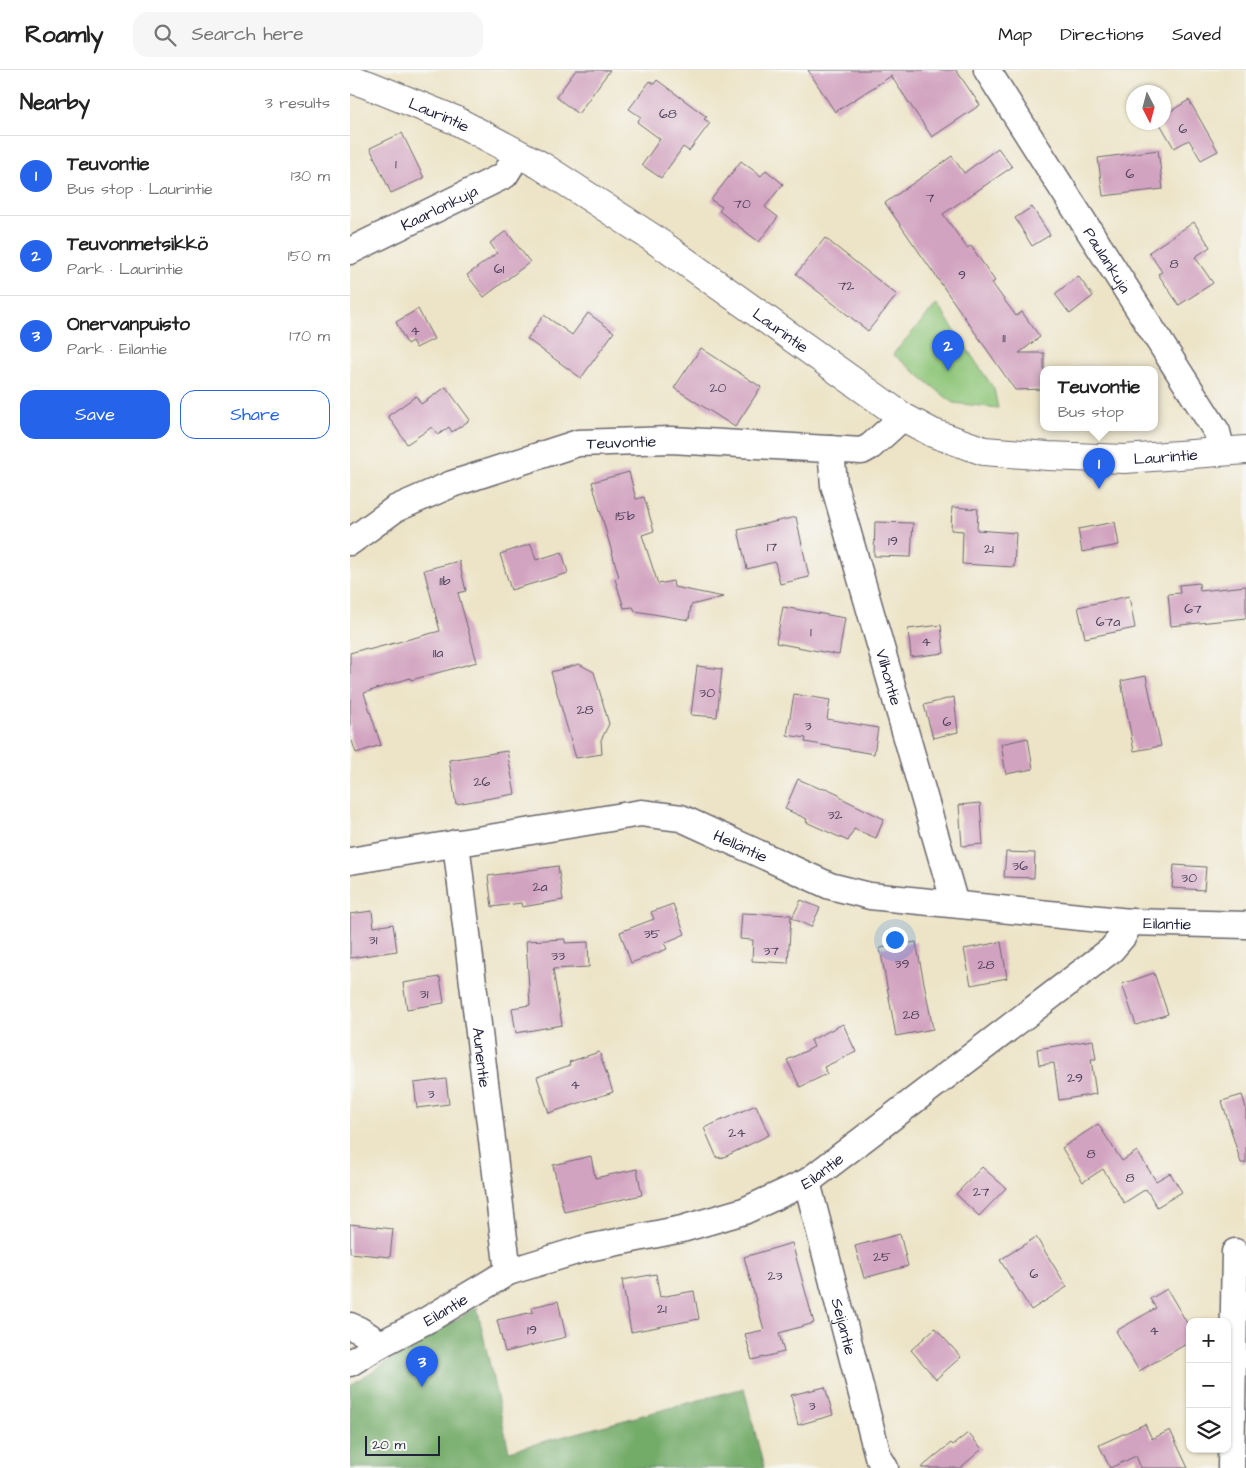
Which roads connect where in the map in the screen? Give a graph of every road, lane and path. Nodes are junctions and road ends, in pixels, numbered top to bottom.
1 (987, 70) edge
2 (350, 79) edge
3 (518, 154) junction
4 (350, 251) edge
5 (903, 417) junction
6 (831, 449) junction
7 (1234, 451) edge
8 (350, 542) edge
9 (456, 843) junction
10 (350, 861) edge
11 (955, 904) junction
12 (1130, 922) junction
13 (1246, 925) edge
14 (807, 1182) junction
15 (1235, 1252) dead end
16 (508, 1272) junction
17 (350, 1326) edge
18 (381, 1344) junction
19 (350, 1363) edge
20 (886, 1468) edge
21 (1231, 1468) edge

1 - 7 street, Paulankuja
2 - 3 street, Laurintie
3 - 4 street, Kaarlonkuja
3 - 5 street, Laurintie
5 - 6 street, Teuvontie
5 - 7 street, Laurintie
6 - 8 street, Teuvontie
6 - 11 street, Vilhontie
9 - 10 street, Helläntie
9 - 11 street, Helläntie
9 - 16 street, Aunentie
11 - 12 street, Helläntie
12 - 13 street, Eilantie
12 - 14 street, Eilantie
14 - 16 street, Eilantie
14 - 20 street, Seijantie
15 - 21 street
16 - 18 street, Eilantie
17 - 18 street
18 - 19 street, Eilantie

